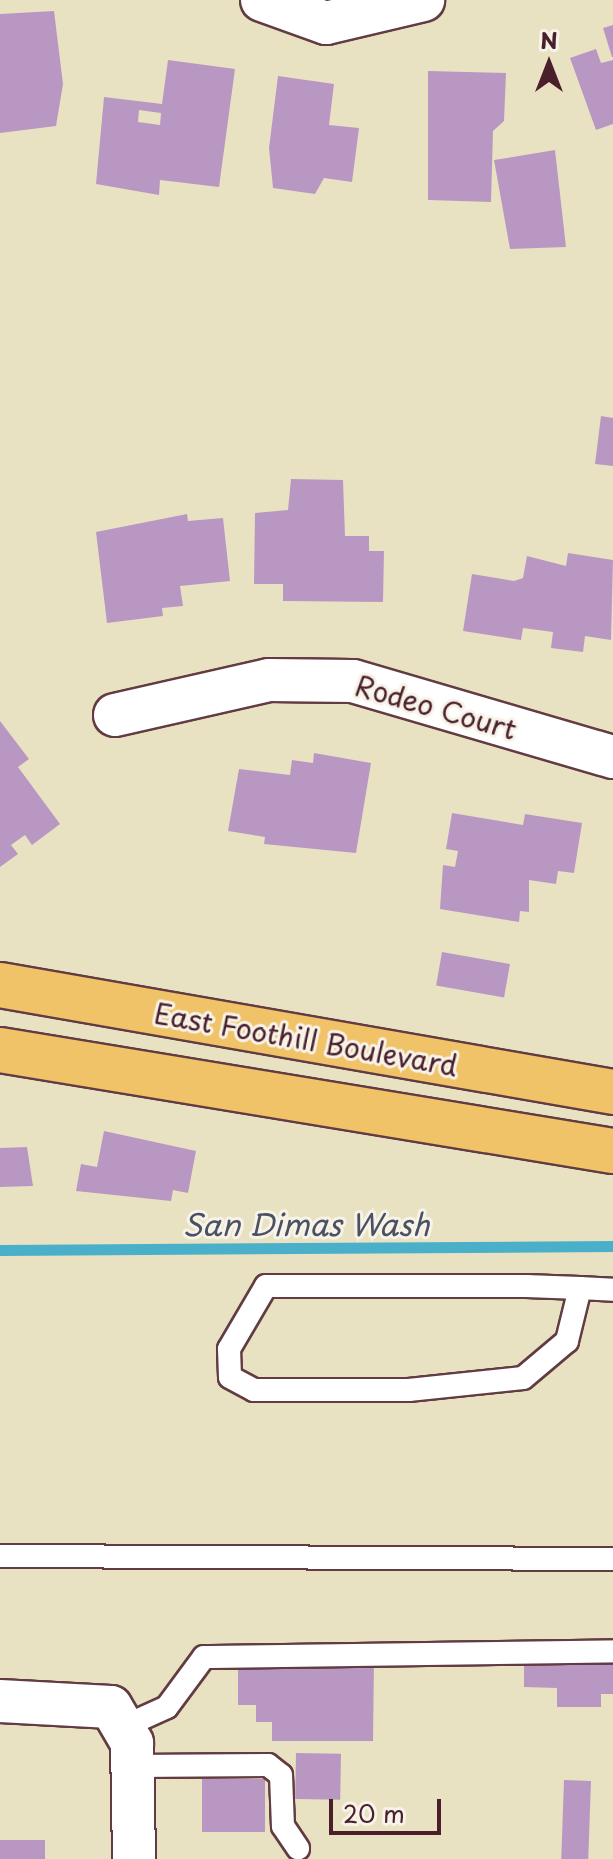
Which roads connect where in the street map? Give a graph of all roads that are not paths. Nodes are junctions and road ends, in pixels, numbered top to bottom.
1 (262, 0) edge
2 (423, 0) edge
3 (115, 715) dead end
4 (613, 757) edge
5 (0, 985) edge
6 (0, 1050) edge
7 (613, 1092) edge
8 (613, 1151) edge
9 (580, 1288) junction
10 (613, 1290) edge
11 (0, 1556) edge
12 (613, 1559) edge
13 (613, 1651) edge
14 (0, 1701) edge
15 (122, 1734) junction
16 (298, 1848) dead end
17 (134, 1859) edge

1 - 2 street
3 - 4 street, Rodeo Court
5 - 7 main road, East Foothill Boulevard
6 - 8 main road
9 - 9 lane
9 - 10 lane
11 - 12 lane
13 - 15 lane
14 - 15 street
15 - 16 lane
15 - 17 street

